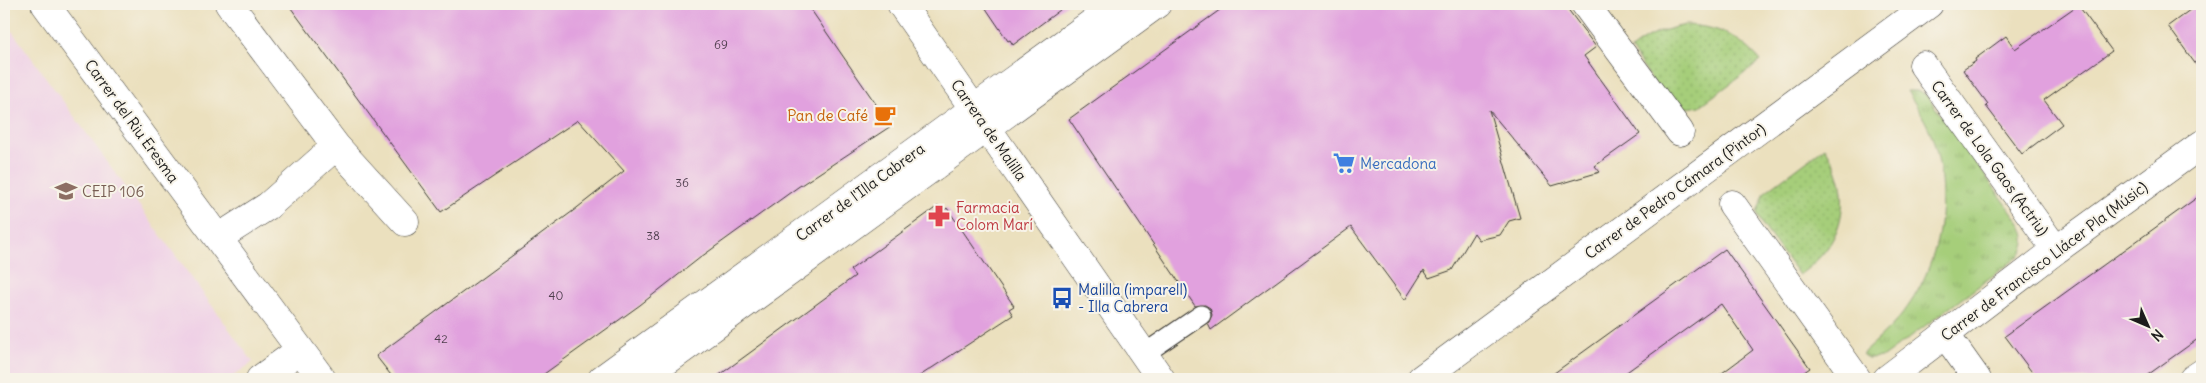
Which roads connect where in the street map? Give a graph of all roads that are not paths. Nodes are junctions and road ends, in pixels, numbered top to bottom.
1 (45, 4) edge
2 (229, 4) edge
3 (901, 4) edge
4 (1118, 4) edge
5 (1157, 4) edge
6 (1585, 4) edge
7 (1929, 4) edge
8 (1923, 65) dead end
9 (981, 118) junction
10 (1680, 132) dead end
11 (2202, 144) edge
12 (336, 146) junction
13 (1732, 204) dead end
14 (405, 222) dead end
15 (218, 238) junction
16 (2056, 250) junction
17 (1201, 314) dead end
18 (1945, 334) junction
19 (300, 350) junction
20 (1144, 354) junction
21 (2202, 372) edge
22 (260, 379) edge
23 (322, 379) edge
24 (602, 379) edge
25 (642, 379) edge
26 (1161, 379) edge
27 (1421, 379) edge
28 (1856, 379) edge
29 (1887, 379) edge
30 (1977, 379) edge
31 (2193, 379) edge

1 - 15 street, Carrer del Riu Eresma
2 - 12 street
3 - 9 street, Carrera de Malilla
4 - 9 street, Carrer de l'Illa Cabrera
5 - 9 street, Carrer de l'Illa Cabrera
6 - 10 street
7 - 27 street, Carrer de Pedro Cámara (Pintor)
8 - 16 street, Carrer de Lola Gaos (Actriu)
9 - 20 street, Carrera de Malilla
9 - 24 street, Carrer de l'Illa Cabrera
9 - 25 street, Carrer de l'Illa Cabrera
11 - 16 street, Carrer de Francisco Llácer Pla (Músic)
12 - 14 street
12 - 15 street
13 - 28 street
15 - 19 street, Carrer del Riu Eresma
16 - 18 street, Carrer de Francisco Llácer Pla (Músic)
17 - 20 lane
18 - 29 street, Carrer de Francisco Llácer Pla (Músic)
18 - 30 street
19 - 22 street
19 - 23 street, Carrer del Riu Eresma
20 - 26 street, Carrera de Malilla
21 - 31 street

